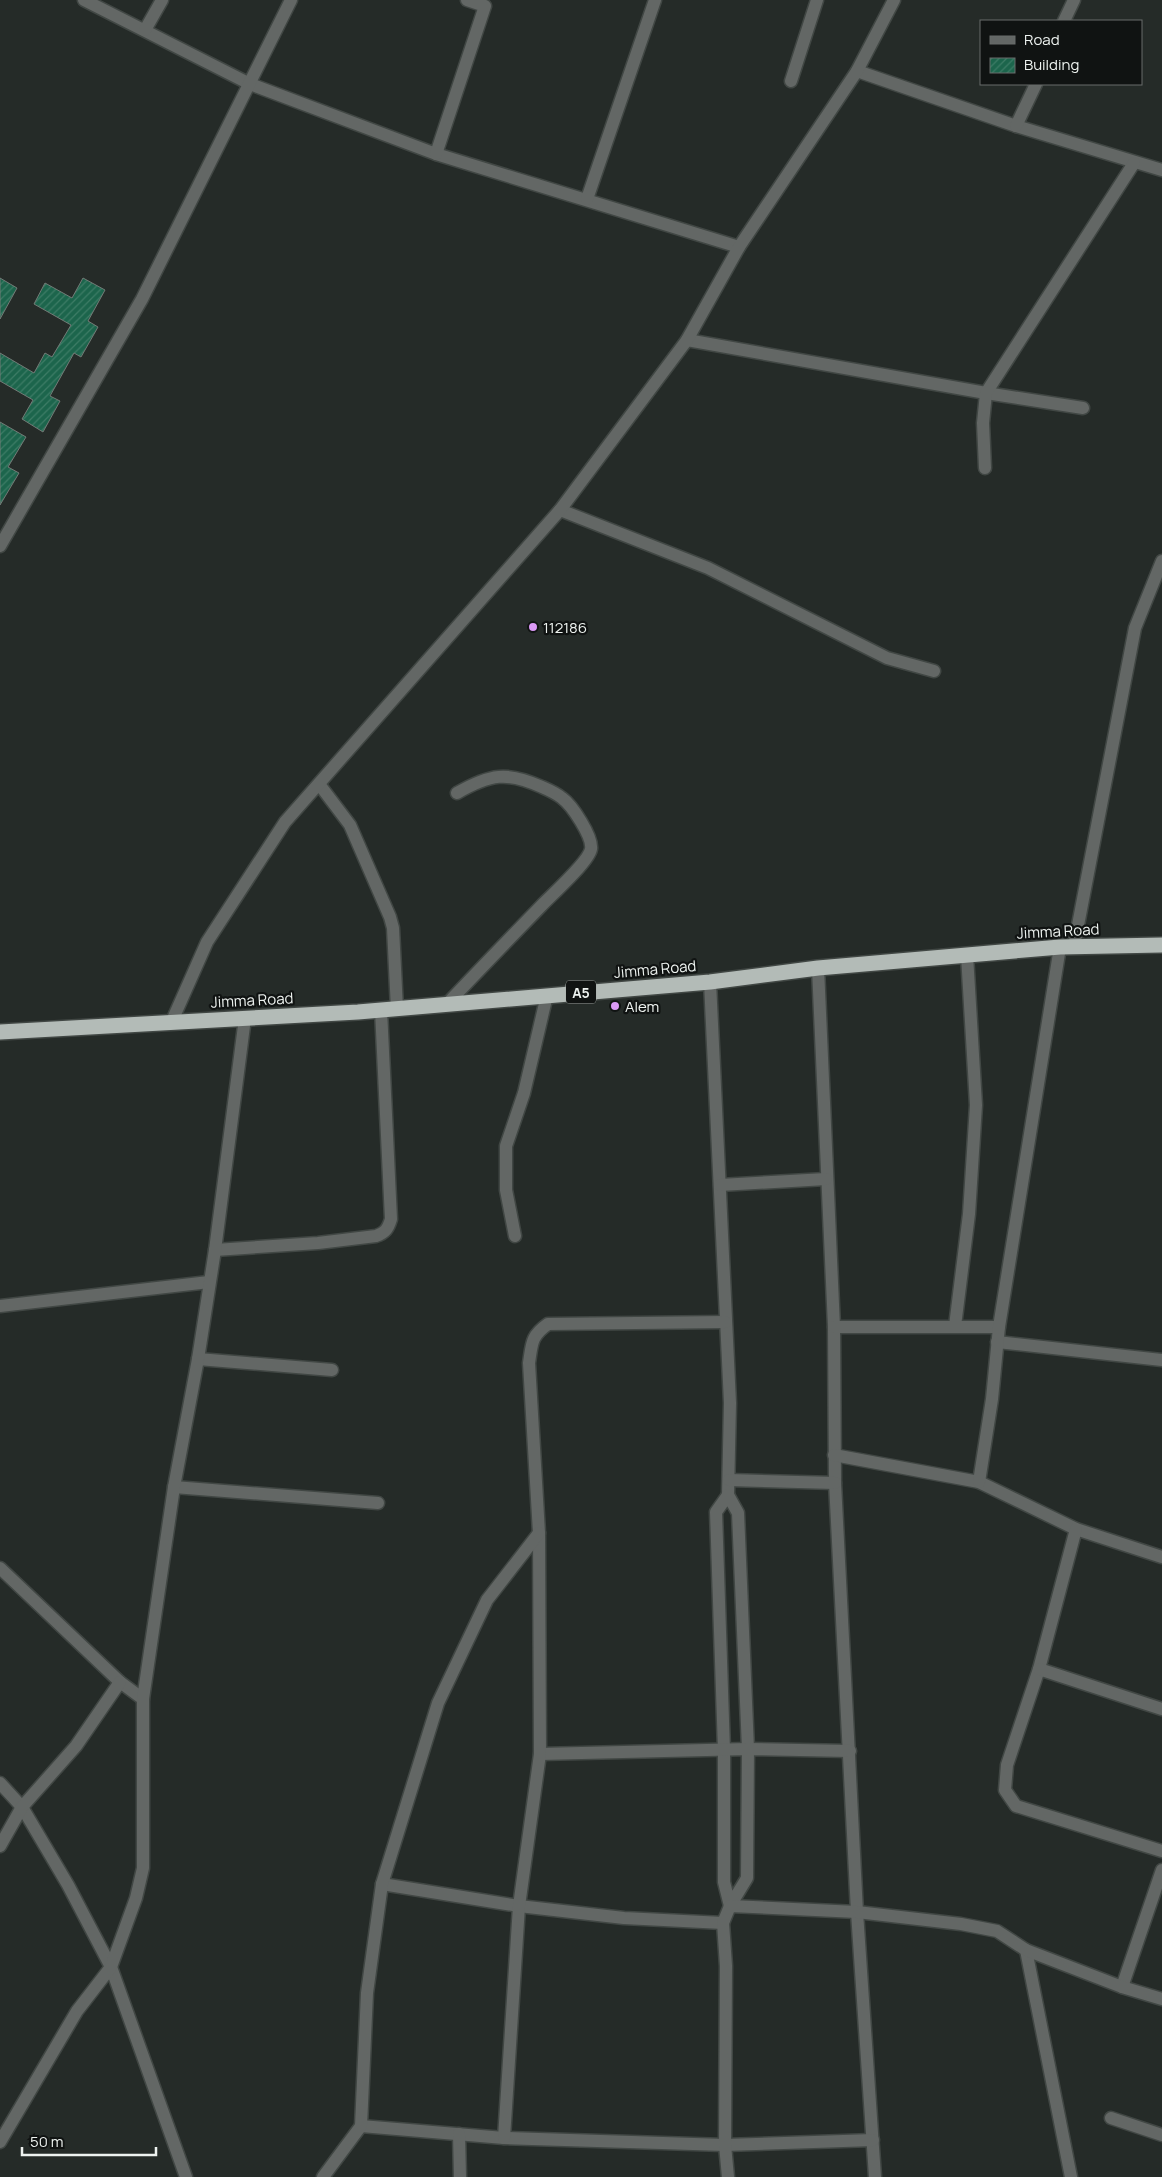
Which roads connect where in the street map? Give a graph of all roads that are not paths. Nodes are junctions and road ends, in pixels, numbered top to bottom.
1 (84, 0) edge
2 (162, 0) edge
3 (291, 0) edge
4 (467, 0) edge
5 (655, 0) edge
6 (817, 0) edge
7 (894, 0) edge
8 (1074, 0) edge
9 (486, 3) edge
10 (1064, 20) edge
11 (145, 30) junction
12 (857, 71) junction
13 (791, 81) dead end
14 (250, 84) junction
15 (1036, 85) edge
16 (1016, 126) junction
17 (436, 154) junction
18 (1134, 163) junction
19 (1162, 170) edge
20 (587, 199) junction
21 (739, 246) junction
22 (687, 340) junction
23 (986, 393) junction
24 (1083, 408) dead end
25 (985, 468) dead end
26 (560, 510) junction
27 (0, 546) edge
28 (1162, 561) edge
29 (934, 671) dead end
30 (319, 784) junction
31 (457, 793) dead end
32 (1162, 945) edge
33 (1067, 947) junction
34 (967, 955) junction
35 (818, 968) junction
36 (710, 982) junction
37 (547, 995) junction
38 (447, 1004) junction
39 (397, 1009) junction
40 (381, 1010) junction
41 (245, 1018) junction
42 (172, 1021) junction
43 (0, 1032) edge
44 (826, 1179) junction
45 (720, 1185) junction
46 (515, 1236) dead end
47 (215, 1250) junction
48 (209, 1282) junction
49 (0, 1306) edge
50 (725, 1322) junction
51 (955, 1326) junction
52 (834, 1327) junction
53 (999, 1327) junction
54 (997, 1342) junction
55 (198, 1359) junction
56 (1162, 1360) edge
57 (332, 1370) dead end
58 (834, 1455) junction
59 (729, 1480) junction
60 (979, 1482) junction
61 (835, 1483) junction
62 (174, 1487) junction
63 (728, 1495) junction
64 (378, 1503) dead end
65 (1076, 1529) junction
66 (539, 1533) junction
67 (1162, 1557) edge
68 (0, 1568) edge
69 (1039, 1669) junction
70 (120, 1682) junction
71 (143, 1698) junction
72 (1162, 1709) edge
73 (748, 1749) junction
74 (724, 1750) junction
75 (850, 1751) junction
76 (540, 1754) junction
77 (0, 1783) edge
78 (22, 1807) junction
79 (0, 1846) edge
80 (1162, 1851) edge
81 (1162, 1870) edge
82 (382, 1884) junction
83 (520, 1906) junction
84 (730, 1906) junction
85 (857, 1912) junction
86 (724, 1923) junction
87 (1026, 1950) junction
88 (111, 1967) junction
89 (1122, 1987) junction
90 (1162, 1999) edge
91 (1111, 2118) dead end
92 (361, 2126) junction
93 (459, 2134) junction
94 (1162, 2135) edge
95 (504, 2138) junction
96 (873, 2140) junction
97 (0, 2142) edge
98 (725, 2146) junction
99 (186, 2177) edge
100 (323, 2177) edge
101 (460, 2177) edge
102 (728, 2177) edge
103 (875, 2177) edge
104 (1071, 2177) edge

1 - 11 street
2 - 11 street
3 - 14 street
4 - 9 street
5 - 20 street
6 - 13 street
7 - 12 street
8 - 10 street
9 - 17 street
11 - 14 street
12 - 16 street
12 - 21 street
14 - 17 street
14 - 27 street
15 - 16 street
16 - 18 street
17 - 20 street
18 - 19 street
18 - 23 street
20 - 21 street
21 - 22 street
22 - 23 street
22 - 26 street
23 - 24 street
23 - 25 street
26 - 29 street
26 - 30 street
28 - 33 street
30 - 39 street
30 - 42 street
31 - 38 street
32 - 33 highway, Jimma Road / A5
33 - 34 highway, Jimma Road / A5
33 - 53 street
34 - 35 highway, Jimma Road / A5
34 - 51 street
35 - 36 highway, Jimma Road / A5
35 - 44 street
36 - 37 highway, Jimma Road / A5
36 - 45 street
37 - 38 highway, Jimma Road / A5
37 - 46 street
38 - 39 highway, Jimma Road / A5
39 - 40 highway, Jimma Road / A5
40 - 41 highway, Jimma Road / A5
40 - 47 street
41 - 42 highway, Jimma Road / A5
41 - 47 street
42 - 43 highway, Jimma Road / A5
44 - 45 street
44 - 52 street
45 - 50 street
47 - 48 street
48 - 49 street
48 - 55 street
50 - 59 street
50 - 66 street
51 - 52 street
51 - 53 street
52 - 58 street
53 - 54 street
54 - 56 street
54 - 60 street
55 - 57 street
55 - 62 street
58 - 60 street
58 - 61 street
59 - 61 street
59 - 63 street
60 - 65 street
61 - 75 street
62 - 64 street
62 - 71 street
63 - 73 street
63 - 74 street
65 - 67 street
65 - 69 street
66 - 76 street
66 - 82 street
68 - 70 street
69 - 72 street
69 - 80 street
70 - 71 street
70 - 78 street
71 - 88 street
73 - 74 street
73 - 75 street
73 - 84 street
74 - 76 street
74 - 84 street
75 - 85 street
76 - 83 street
77 - 78 street
78 - 79 street
78 - 88 street
81 - 89 street
82 - 83 street
82 - 92 street
83 - 86 street
83 - 95 street
84 - 85 street
84 - 86 street
85 - 87 street
85 - 96 street
86 - 98 street
87 - 89 street
87 - 104 street
88 - 97 street
88 - 99 street
89 - 90 street
91 - 94 street
92 - 93 street
92 - 100 street
93 - 95 street
93 - 101 street
95 - 98 street
96 - 98 street
96 - 103 street
98 - 102 street

